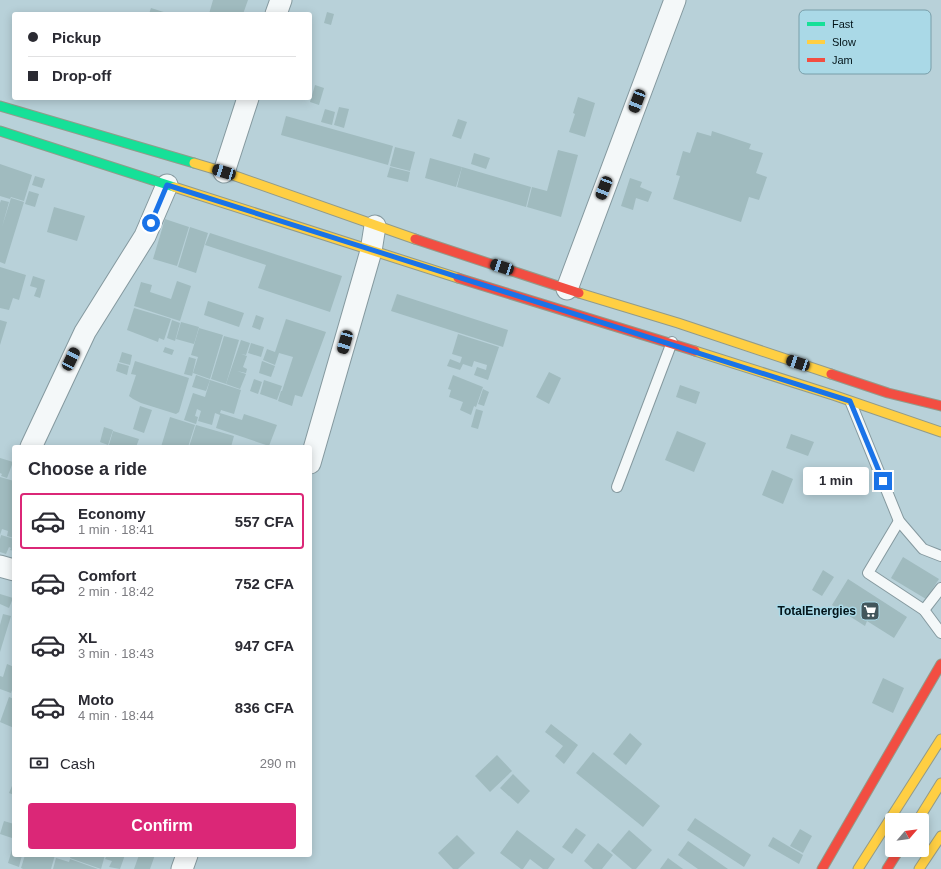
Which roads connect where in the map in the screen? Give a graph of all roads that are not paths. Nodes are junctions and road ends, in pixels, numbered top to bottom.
1 (280, 0) edge
2 (675, 0) edge
3 (277, 12) edge
4 (247, 100) edge
5 (0, 106) edge
6 (0, 131) edge
7 (224, 172) junction
8 (167, 185) junction
9 (375, 226) junction
10 (371, 251) junction
11 (567, 289) junction
12 (678, 322) junction
13 (672, 343) junction
14 (850, 401) junction
15 (941, 406) edge
16 (941, 432) edge
17 (32, 445) edge
18 (312, 456) edge
19 (617, 487) dead end
20 (899, 521) junction
21 (941, 556) edge
22 (0, 566) edge
23 (12, 569) edge
24 (941, 588) edge
25 (924, 610) junction
26 (941, 633) edge
27 (941, 664) edge
28 (941, 739) edge
29 (941, 783) edge
30 (922, 813) edge
31 (941, 836) edge
32 (186, 857) edge
33 (895, 857) edge
34 (182, 869) edge
35 (822, 869) edge
36 (858, 869) edge
37 (887, 869) edge
38 (919, 869) edge

1 - 3 street
2 - 11 street
4 - 7 street
5 - 7 main road
6 - 8 main road
7 - 9 main road
8 - 10 main road
8 - 17 street
9 - 10 street
9 - 11 main road
10 - 13 main road
10 - 18 street
11 - 12 main road
12 - 13 lane
12 - 15 main road
13 - 14 main road
13 - 19 lane
14 - 16 main road
14 - 20 lane
20 - 21 lane
20 - 25 lane
22 - 23 street
24 - 25 lane
25 - 26 lane
27 - 35 main road
28 - 36 main road
29 - 30 main road
31 - 38 main road
32 - 34 street
33 - 37 main road

